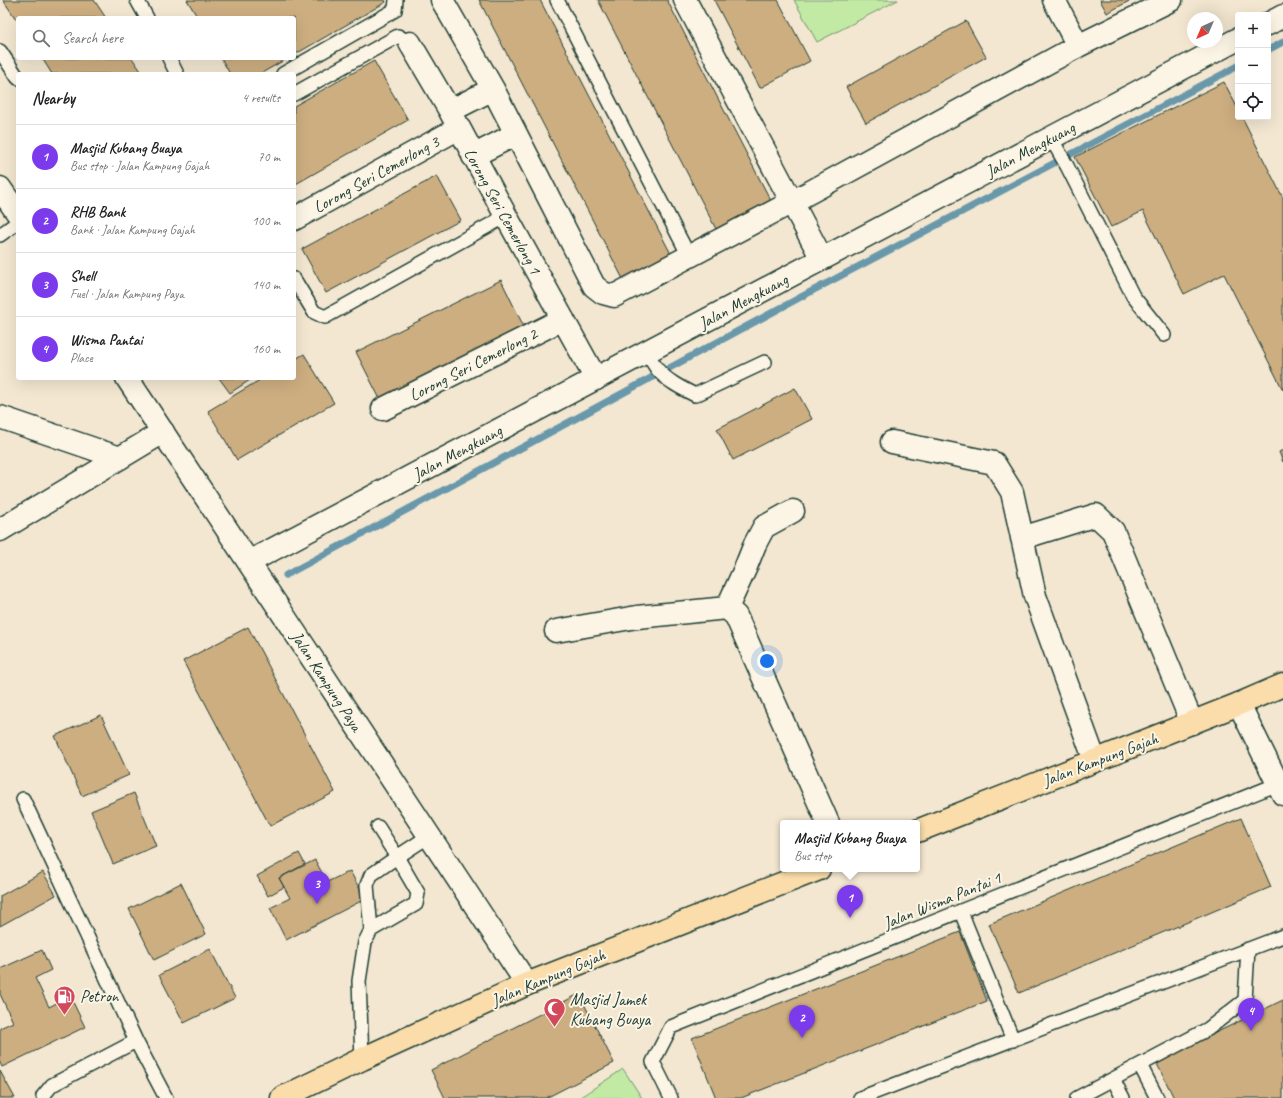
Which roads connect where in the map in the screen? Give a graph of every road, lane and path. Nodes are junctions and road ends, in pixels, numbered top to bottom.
1 (137, 0) edge
2 (396, 0) edge
3 (442, 0) edge
4 (557, 0) edge
5 (685, 0) edge
6 (1054, 0) edge
7 (1171, 0) edge
8 (146, 16) edge
9 (1283, 16) edge
10 (1271, 22) edge
11 (1235, 41) edge
12 (410, 43) joint
13 (1078, 46) junction
14 (0, 51) edge
15 (170, 60) edge
16 (176, 72) edge
17 (286, 72) edge
18 (16, 75) edge
19 (493, 89) junction
20 (296, 93) edge
21 (454, 120) junction
22 (516, 134) junction
23 (1054, 143) junction
24 (474, 156) junction
25 (0, 188) edge
26 (792, 202) junction
27 (16, 211) edge
28 (506, 216) junction
29 (296, 218) edge
30 (16, 223) edge
31 (0, 235) edge
32 (689, 256) junction
33 (822, 259) junction
34 (296, 282) edge
35 (563, 319) junction
36 (1164, 335) dead end
37 (652, 361) junction
38 (765, 362) dead end
39 (596, 379) junction
40 (128, 380) edge
41 (383, 409) dead end
42 (0, 418) edge
43 (163, 432) junction
44 (892, 442) dead end
45 (120, 458) junction
46 (793, 511) dead end
47 (0, 530) edge
48 (1022, 538) junction
49 (249, 562) junction
50 (727, 608) junction
51 (556, 631) dead end
52 (1283, 685) edge
53 (1239, 704) junction
54 (1192, 723) junction
55 (1095, 761) junction
56 (1281, 789) edge
57 (23, 799) dead end
58 (827, 820) edge
59 (378, 827) dead end
60 (920, 830) edge
61 (429, 836) junction
62 (397, 857) junction
63 (811, 872) edge
64 (961, 912) junction
65 (371, 930) junction
66 (1283, 936) edge
67 (1248, 949) junction
68 (527, 984) junction
69 (1013, 1040) junction
70 (136, 1041) junction
71 (362, 1059) junction
72 (1140, 1065) junction
73 (1113, 1080) junction
74 (44, 1098) edge
75 (166, 1098) edge
76 (282, 1098) edge
77 (671, 1098) edge
78 (860, 1098) edge
79 (1077, 1098) edge
80 (1123, 1098) edge
81 (1157, 1098) edge

1 - 8 lane
2 - 17 lane
3 - 19 street
4 - 32 lane
5 - 26 street
6 - 13 street
7 - 13 street
9 - 10 street
11 - 23 street, Jalan Mengkuang
12 - 20 lane
12 - 21 street, Lorong Seri Cemerlong 1
13 - 26 street
14 - 18 lane
15 - 16 lane
19 - 21 street, Lorong Seri Cemerlong 3
19 - 22 street
21 - 24 street, Lorong Seri Cemerlong 1
21 - 29 street, Lorong Seri Cemerlong 3
22 - 24 street
22 - 32 street
23 - 33 street, Jalan Mengkuang
23 - 36 lane
24 - 28 street, Lorong Seri Cemerlong 1
25 - 27 street
26 - 32 street
26 - 33 street
28 - 34 lane
28 - 35 street, Lorong Seri Cemerlong 1
30 - 31 lane
33 - 37 street, Jalan Mengkuang
35 - 39 street, Lorong Seri Cemerlong 1
35 - 41 street, Lorong Seri Cemerlong 2
37 - 38 lane
37 - 39 street, Jalan Mengkuang
39 - 49 street, Jalan Mengkuang
40 - 43 street, Jalan Kampung Paya
42 - 45 street
43 - 45 street
43 - 49 street, Jalan Kampung Paya
44 - 48 street
45 - 47 street
46 - 50 street
48 - 54 street
48 - 55 street
49 - 61 street, Jalan Kampung Paya
50 - 51 street
50 - 58 street
52 - 53 main road, Jalan Kampung Gajah
53 - 54 main road, Jalan Kampung Gajah
53 - 56 street
54 - 55 main road, Jalan Kampung Gajah
55 - 60 main road, Jalan Kampung Gajah
56 - 64 lane, Jalan Wisma Pantai 1
57 - 70 lane
59 - 62 lane
61 - 62 lane
61 - 68 street, Jalan Kampung Paya
62 - 65 lane
62 - 65 lane
63 - 68 main road, Jalan Kampung Gajah
64 - 69 lane
64 - 77 lane, Jalan Wisma Pantai 1
65 - 71 lane
66 - 67 lane
67 - 69 lane
67 - 72 lane
68 - 71 main road, Jalan Kampung Gajah
69 - 78 lane
70 - 74 lane
70 - 75 lane
71 - 76 main road, Jalan Kampung Gajah
72 - 73 lane
72 - 81 lane
73 - 79 lane
73 - 80 lane

